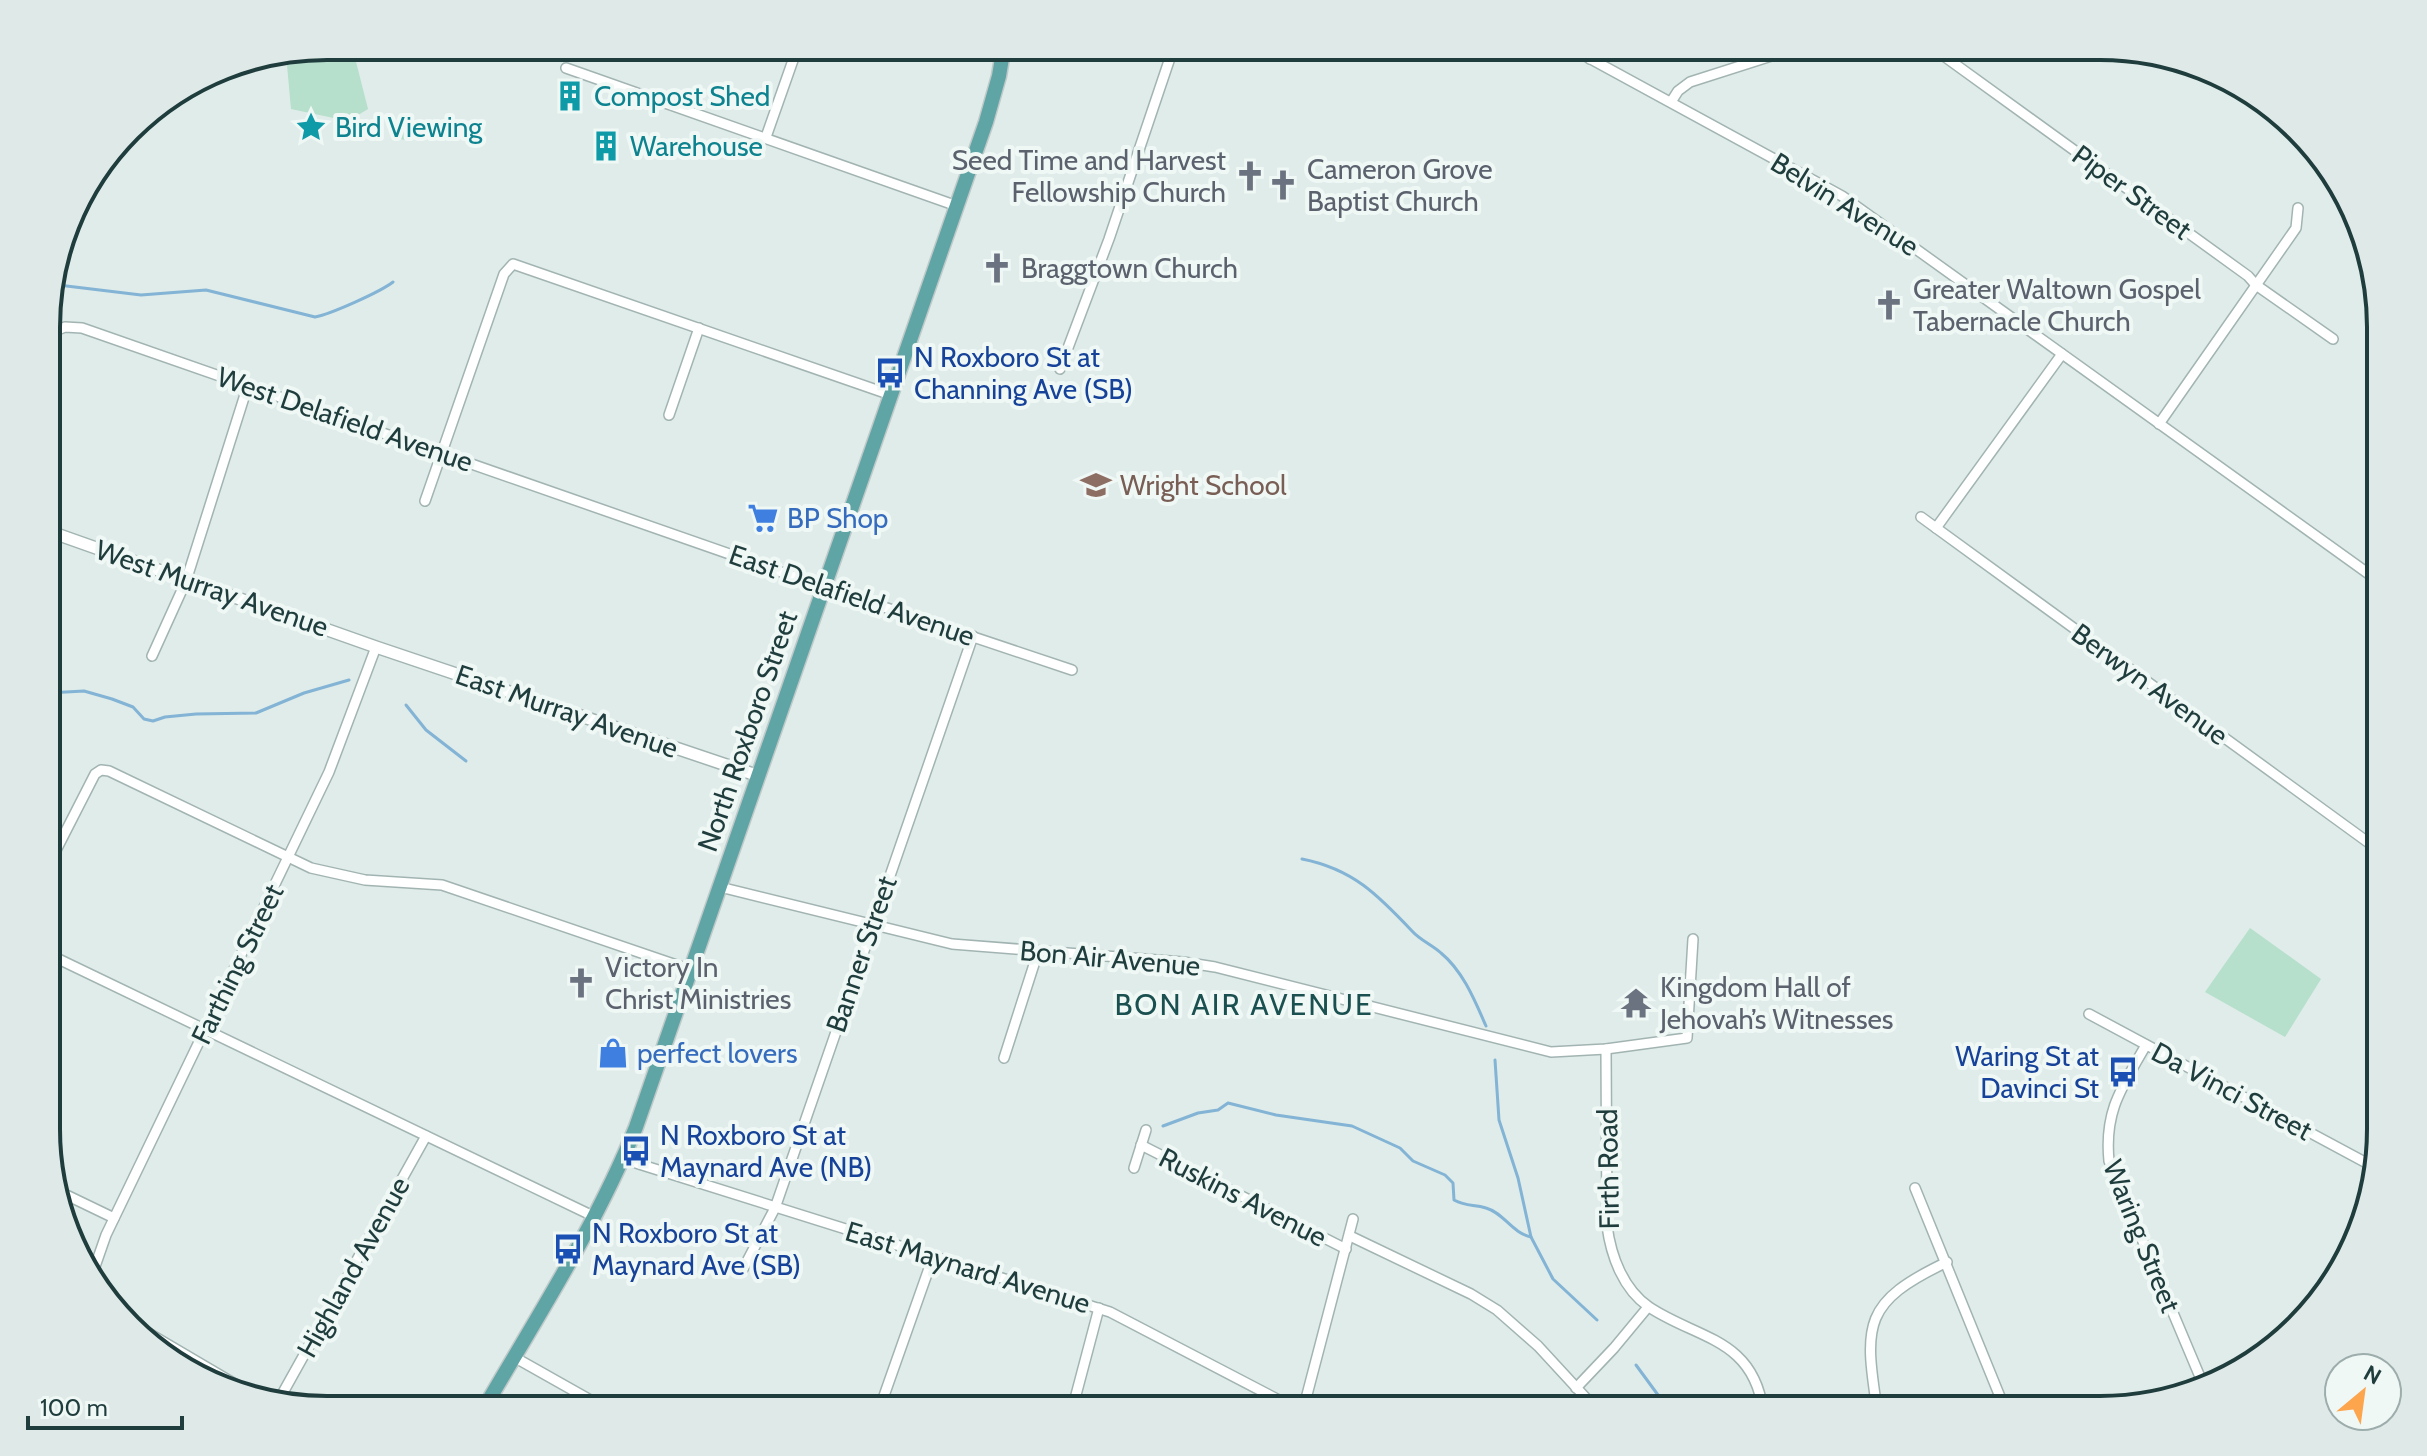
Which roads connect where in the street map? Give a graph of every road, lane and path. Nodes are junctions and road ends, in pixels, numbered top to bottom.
1 (1592, 60) edge
2 (1758, 60) edge
3 (1949, 60) edge
4 (793, 61) edge
5 (1002, 61) edge
6 (1169, 61) edge
7 (566, 68) dead end
8 (1671, 102) junction
9 (766, 137) junction
10 (957, 206) junction
11 (2298, 208) dead end
12 (2256, 285) junction
13 (699, 328) junction
14 (60, 329) edge
15 (2333, 339) dead end
16 (2062, 354) junction
17 (1060, 369) dead end
18 (248, 385) junction
19 (891, 395) junction
20 (669, 415) dead end
21 (2159, 424) junction
22 (441, 453) junction
23 (425, 501) dead end
24 (1921, 517) dead end
25 (633, 520) joint
26 (1936, 528) junction
27 (60, 535) edge
28 (2366, 572) edge
29 (186, 581) junction
30 (824, 587) junction
31 (973, 636) junction
32 (376, 647) junction
33 (152, 656) dead end
34 (1072, 670) dead end
35 (759, 776) junction
36 (60, 841) edge
37 (2366, 841) edge
38 (288, 857) junction
39 (720, 887) junction
40 (872, 924) junction
41 (1693, 939) dead end
42 (1038, 952) junction
43 (60, 960) edge
44 (691, 970) junction
45 (2089, 1014) dead end
46 (205, 1029) junction
47 (2146, 1045) junction
48 (1606, 1049) junction
49 (1004, 1058) dead end
50 (1146, 1130) dead end
51 (426, 1136) junction
52 (1141, 1145) junction
53 (623, 1159) junction
54 (2364, 1162) edge
55 (1134, 1168) dead end
56 (1915, 1188) dead end
57 (69, 1196) edge
58 (775, 1208) junction
59 (595, 1217) junction
60 (114, 1218) junction
61 (1353, 1219) dead end
62 (1350, 1236) junction
63 (1346, 1249) junction
64 (933, 1257) junction
65 (1947, 1262) junction
66 (97, 1263) edge
67 (743, 1269) dead end
68 (1648, 1307) junction
69 (1099, 1308) junction
70 (514, 1357) junction
71 (2200, 1376) edge
72 (1576, 1388) junction
73 (283, 1392) edge
74 (1272, 1395) edge
75 (1304, 1395) edge
76 (1583, 1395) edge
77 (1759, 1395) edge
78 (1875, 1395) edge
79 (2000, 1395) edge
80 (491, 1396) edge
81 (583, 1396) edge
82 (884, 1396) edge
83 (1076, 1396) edge

1 - 8 street, Belvin Avenue
2 - 8 street
3 - 12 street, Piper Street
4 - 9 street
5 - 10 main road, North Roxboro Street
6 - 17 street
7 - 9 street
8 - 16 street, Belvin Avenue
9 - 10 street
10 - 19 main road, North Roxboro Street
11 - 12 street
12 - 15 street, Piper Street
12 - 21 street
13 - 19 street
13 - 20 street
13 - 22 street
14 - 18 street, West Delafield Avenue
16 - 21 street, Belvin Avenue
16 - 26 street
18 - 22 street, West Delafield Avenue
18 - 29 street
19 - 30 main road, North Roxboro Street
21 - 28 street, Belvin Avenue
22 - 23 street
22 - 25 street, West Delafield Avenue
24 - 26 street, Berwyn Avenue
25 - 30 street, East Delafield Avenue
26 - 37 street, Berwyn Avenue
27 - 29 street, West Murray Avenue
29 - 32 street, West Murray Avenue
29 - 33 street
30 - 31 street, East Delafield Avenue
30 - 35 main road, North Roxboro Street
31 - 34 street, East Delafield Avenue
31 - 40 street, Banner Street
32 - 35 street, East Murray Avenue
32 - 38 street, Farthing Street
35 - 39 main road, North Roxboro Street
36 - 38 street
38 - 44 street
38 - 46 street, Farthing Street
39 - 40 street, Bon Air Avenue
39 - 44 main road, North Roxboro Street
40 - 42 street, Bon Air Avenue
40 - 58 street, Banner Street
41 - 48 street, Bon Air Avenue
42 - 48 street, Bon Air Avenue
42 - 49 street
43 - 46 street
44 - 53 main road, North Roxboro Street
45 - 47 street, Da Vinci Street
46 - 51 street
46 - 60 street, Farthing Street
47 - 54 street, Da Vinci Street
47 - 71 street, Waring Street
48 - 68 street, Firth Road
50 - 52 street
51 - 59 street
51 - 73 street, Highland Avenue
52 - 55 street
52 - 63 street, Ruskins Avenue
53 - 58 street, East Maynard Avenue
53 - 59 main road, North Roxboro Street
56 - 65 street
57 - 60 street
58 - 64 street, East Maynard Avenue
58 - 67 street, Banner Street
59 - 70 main road, North Roxboro Street
60 - 66 street, Farthing Street
61 - 62 street
62 - 63 street
62 - 72 street
63 - 75 street
64 - 69 street, East Maynard Avenue
64 - 82 street
65 - 78 street
65 - 79 street
68 - 72 street
68 - 77 street, Firth Road
69 - 74 street, East Maynard Avenue
69 - 83 street
70 - 80 main road, North Roxboro Street
70 - 81 street
72 - 76 street

